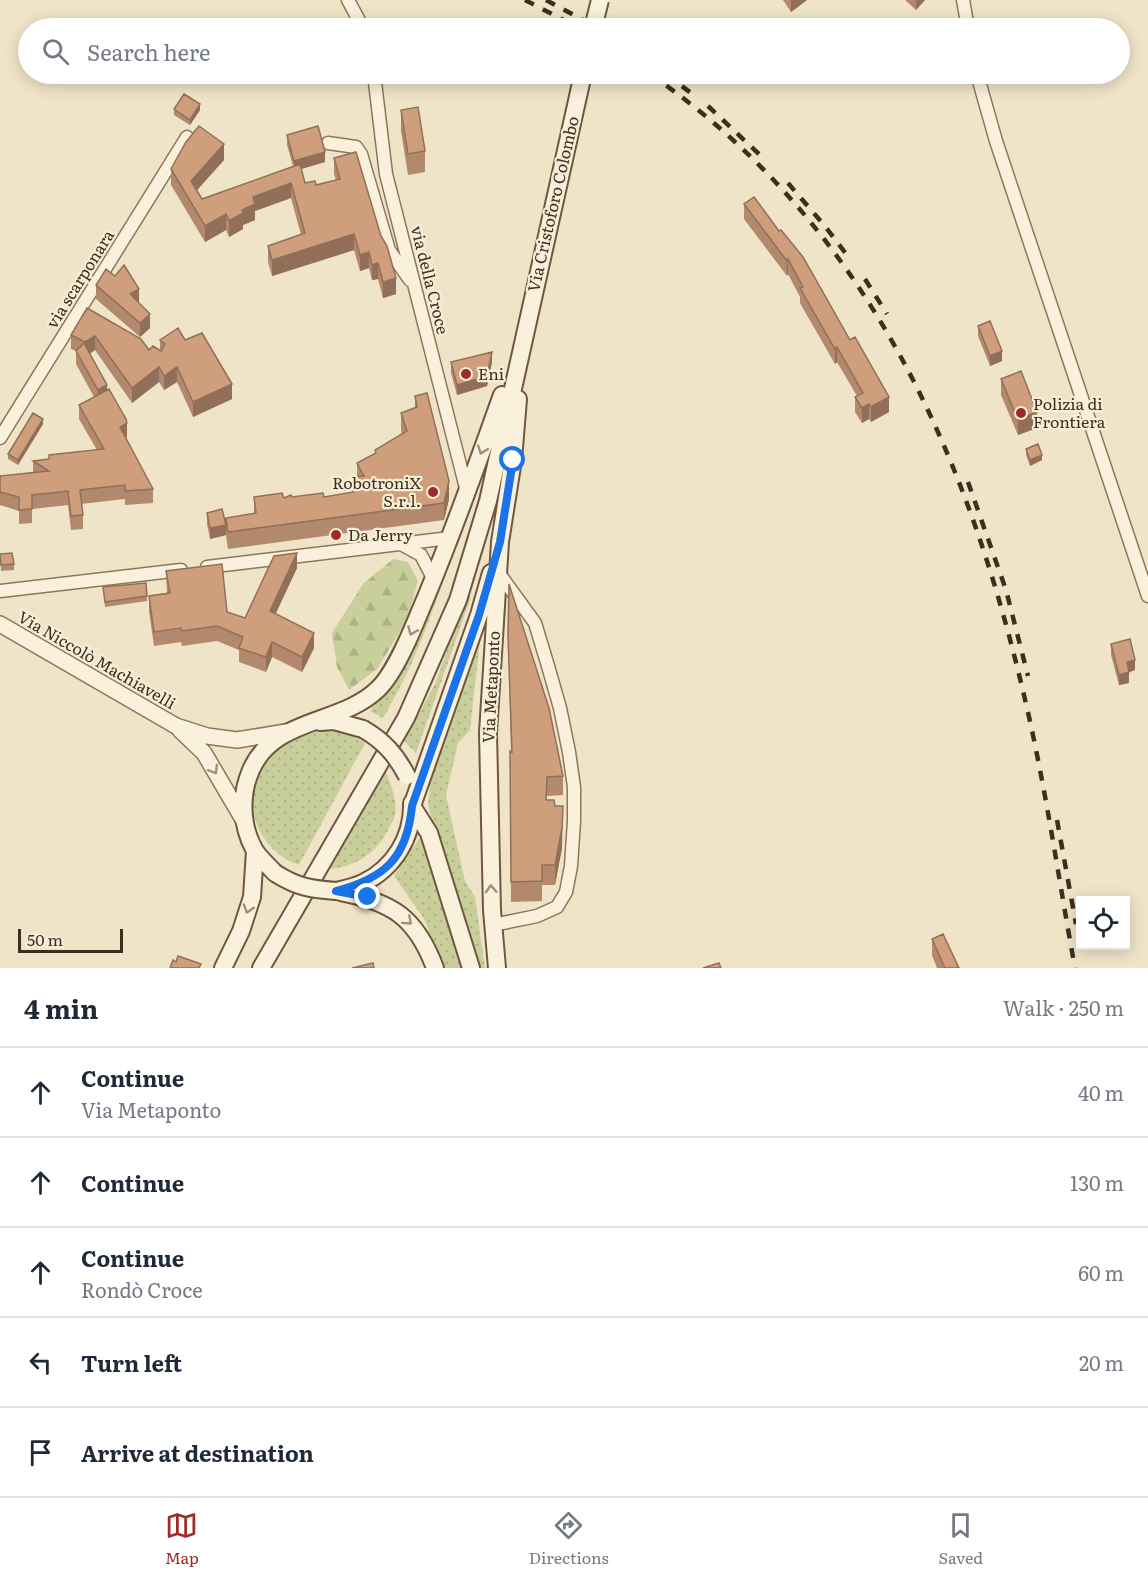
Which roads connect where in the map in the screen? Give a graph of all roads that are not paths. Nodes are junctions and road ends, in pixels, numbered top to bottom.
1 (348, 0) edge
2 (600, 0) edge
3 (963, 0) edge
4 (358, 18) edge
5 (596, 18) edge
6 (966, 18) edge
7 (375, 84) edge
8 (581, 84) edge
9 (980, 84) edge
10 (187, 137) edge
11 (328, 143) dead end
12 (414, 286) junction
13 (523, 335) junction
14 (0, 438) edge
15 (467, 492) junction
16 (450, 538) junction
17 (500, 542) junction
18 (401, 544) junction
19 (498, 572) junction
20 (434, 580) junction
21 (0, 591) edge
22 (1148, 596) edge
23 (0, 624) edge
24 (314, 722) junction
25 (176, 726) junction
26 (286, 732) junction
27 (412, 806) junction
28 (244, 821) junction
29 (255, 851) junction
30 (336, 891) junction
31 (493, 925) junction
32 (223, 968) edge
33 (261, 968) edge
34 (435, 968) edge
35 (471, 968) edge
36 (497, 968) edge

1 - 4 street
2 - 5 main road, bridge
3 - 6 street
7 - 12 street, via della Croce
8 - 13 main road, Via Cristoforo Colombo
9 - 22 street
10 - 14 street, via scarponara
11 - 12 street
12 - 15 street, via della Croce
13 -> 15 main road
13 - 17 main road, Via Metaponto
13 - 33 main road
15 - 16 main road
16 - 18 street
16 - 20 main road
17 - 19 main road, Via Metaponto
17 - 27 main road
18 - 20 street
18 - 21 street
31 -> 19 main road, Via Metaponto
19 - 31 street
20 -> 24 main road
23 - 25 street, Via Niccolò Machiavelli
24 - 26 main road
24 - 27 main road, bridge
25 - 26 street
25 -> 28 street
26 - 28 main road
27 - 30 main road
27 - 35 main road
28 - 29 main road
29 - 30 main road, bridge
29 -> 32 main road
30 -> 34 main road
31 - 36 main road, Via Metaponto

